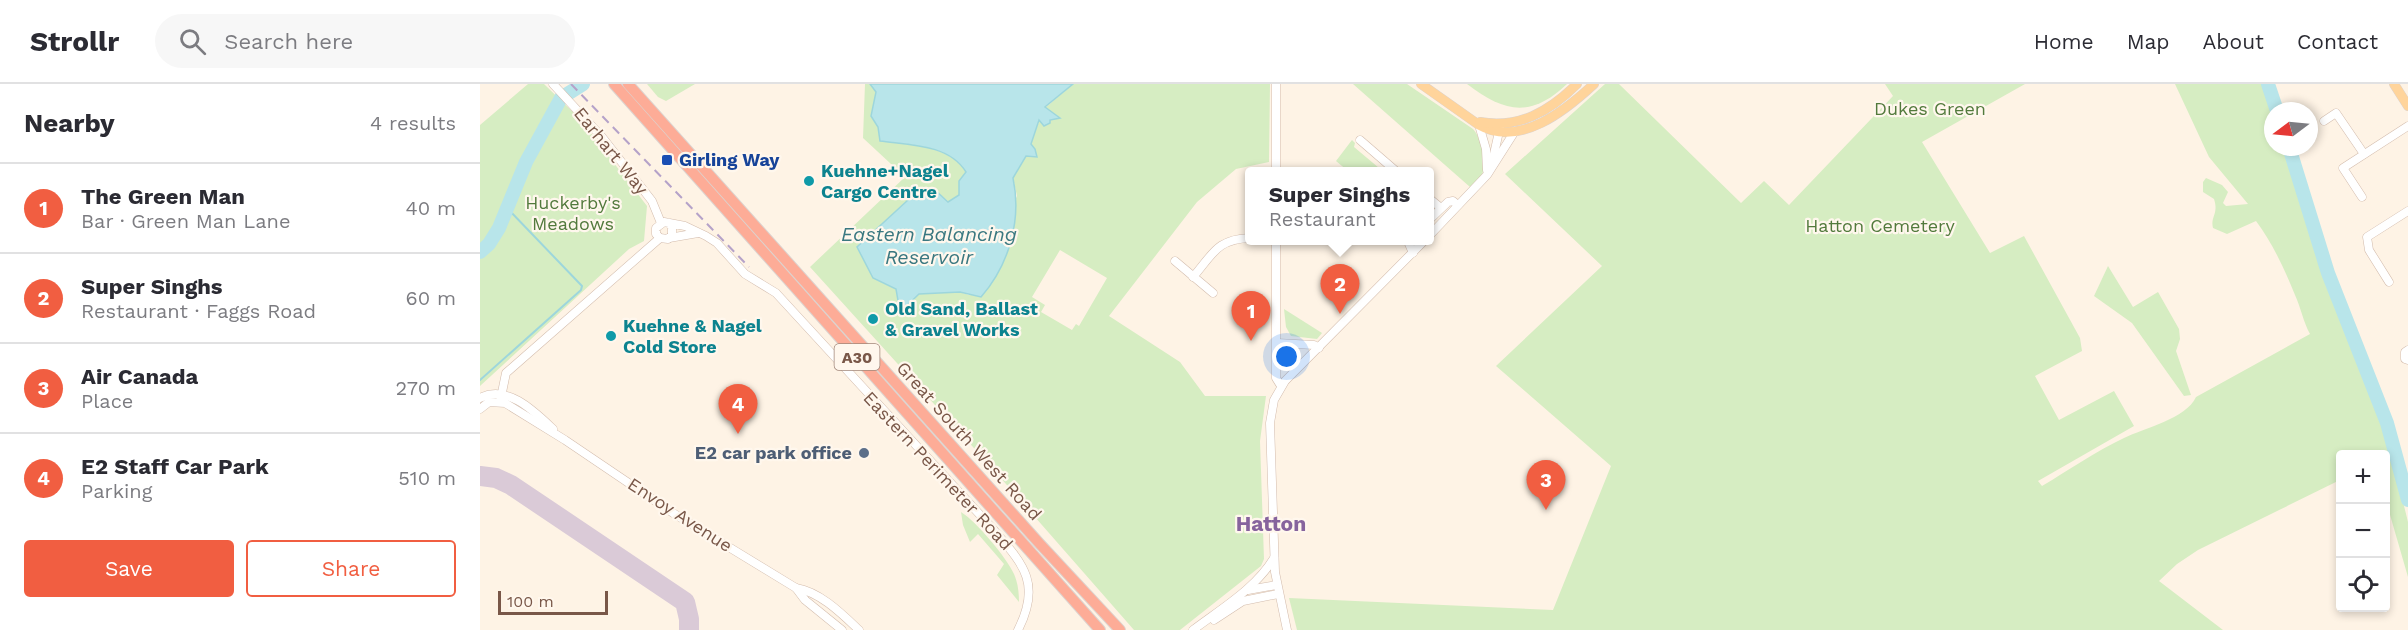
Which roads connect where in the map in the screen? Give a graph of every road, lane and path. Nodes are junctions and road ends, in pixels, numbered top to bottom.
1 (614, 84) edge
2 (628, 84) edge
3 (1276, 84) edge
4 (1421, 84) edge
5 (1577, 84) edge
6 (1594, 84) edge
7 (2394, 84) edge
8 (555, 86) edge
9 (2408, 105) edge
10 (2324, 121) dead end
11 (1475, 123) junction
12 (2408, 126) edge
13 (1500, 128) junction
14 (1515, 131) junction
15 (1360, 140) dead end
16 (2364, 154) junction
17 (1276, 167) edge
18 (1392, 167) edge
19 (1489, 171) junction
20 (2362, 197) dead end
21 (1434, 202) edge
22 (1458, 205) junction
23 (1441, 208) junction
24 (2408, 211) edge
25 (1434, 215) edge
26 (665, 223) junction
27 (1434, 231) edge
28 (700, 233) junction
29 (664, 238) junction
30 (1245, 239) edge
31 (1276, 245) edge
32 (1409, 245) edge
33 (1420, 245) edge
34 (1413, 253) junction
35 (1174, 261) dead end
36 (1193, 277) junction
37 (2389, 282) dead end
38 (1213, 293) dead end
39 (1277, 343) junction
40 (1319, 348) junction
41 (2408, 350) edge
42 (2408, 360) edge
43 (1281, 386) junction
44 (501, 398) junction
45 (480, 399) edge
46 (480, 409) edge
47 (1274, 557) junction
48 (1276, 585) junction
49 (796, 588) junction
50 (1246, 590) junction
51 (1278, 594) junction
52 (842, 630) edge
53 (859, 630) edge
54 (1018, 630) edge
55 (1100, 630) edge
56 (1120, 630) edge
57 (1193, 630) edge
58 (1202, 630) edge
59 (1287, 630) edge

1 - 55 highway, Great South West Road / A30
2 - 56 highway, Great South West Road / A30
3 - 17 street
4 - 11 main road
5 - 13 main road
6 - 14 main road
7 - 9 main road
8 - 26 street, Earhart Way
10 - 16 street
11 - 13 main road
11 - 19 street
12 - 16 street
13 - 14 main road
13 - 19 street
14 - 19 street
15 - 18 street
16 - 20 street
19 - 22 street
21 - 23 street
22 - 23 street
22 - 27 street
23 - 25 street
24 - 37 street
26 - 28 street, Eastern Perimeter Road
26 - 29 street
26 - 29 street
28 - 29 street
28 - 54 street, Eastern Perimeter Road
29 - 44 street
30 - 36 street
31 - 39 street
32 - 34 street
33 - 34 street
34 - 40 street
35 - 36 street
36 - 38 street
39 - 40 street
39 - 43 street
40 - 43 street
41 - 42 street
43 - 47 street
44 - 45 street
44 - 46 street
44 - 49 street, Envoy Avenue
47 - 48 street
47 - 50 street
48 - 50 street
48 - 51 street
49 - 52 street, Envoy Avenue
49 - 53 street, Envoy Avenue
50 - 57 street
51 - 58 street
51 - 59 street

